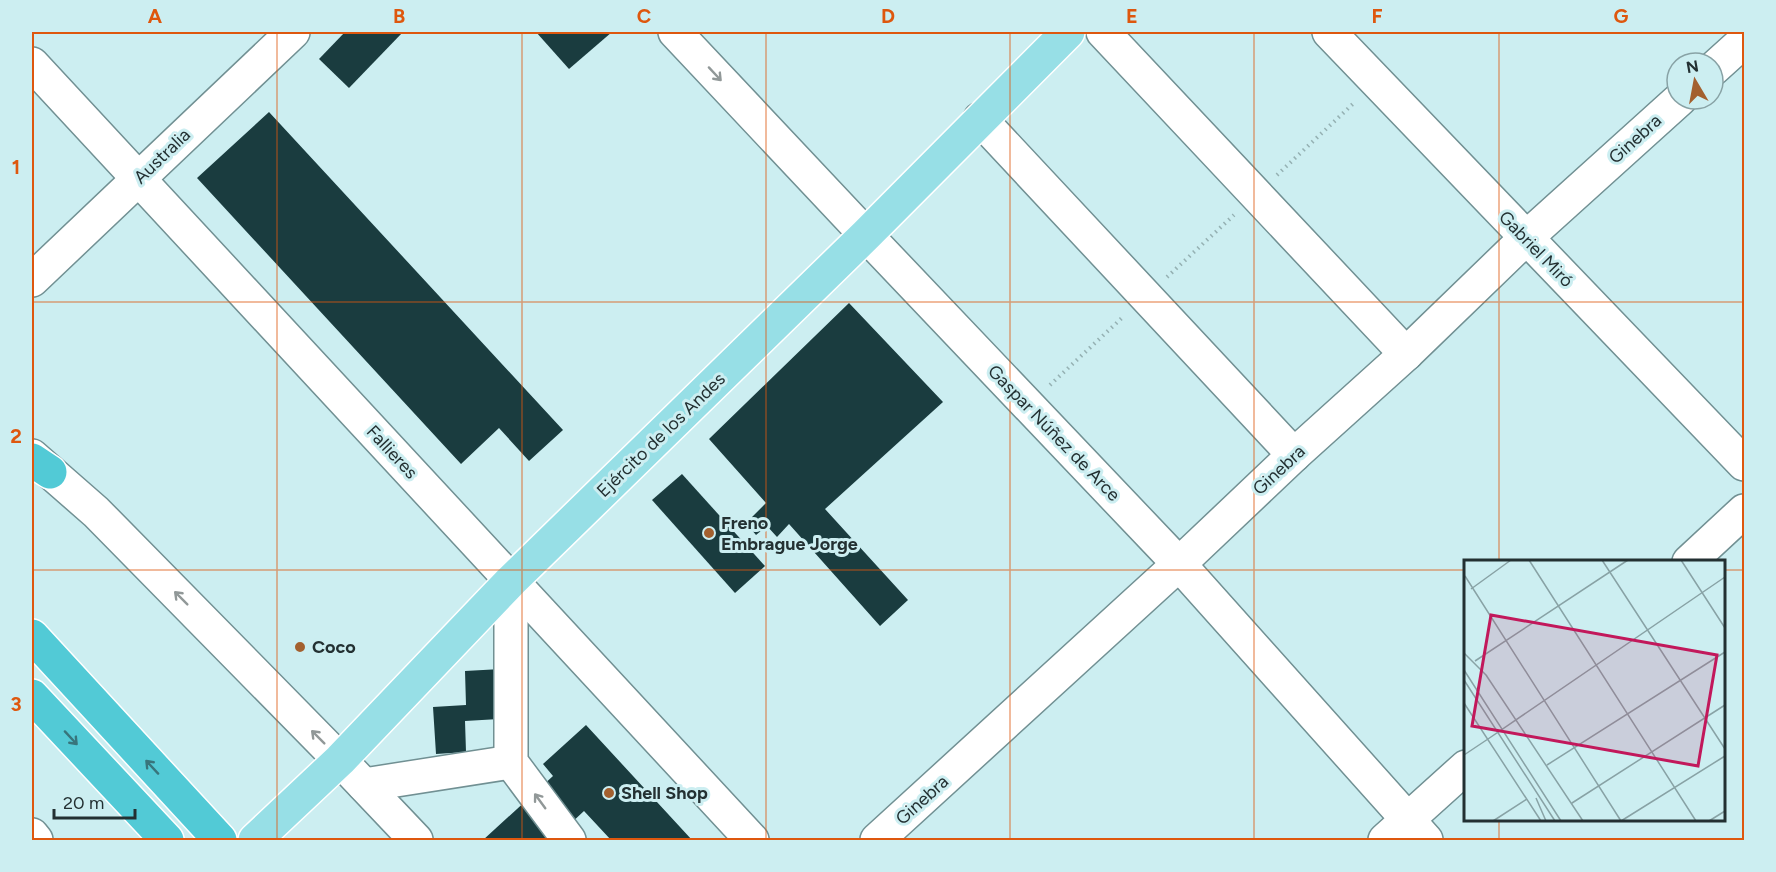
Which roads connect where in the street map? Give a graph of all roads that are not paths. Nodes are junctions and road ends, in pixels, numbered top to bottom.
1 (293, 32) edge
2 (675, 32) edge
3 (1068, 32) edge
4 (1103, 32) edge
5 (1329, 32) edge
6 (1744, 41) edge
7 (1725, 58) edge
8 (32, 64) edge
9 (1667, 111) edge
10 (980, 119) junction
11 (138, 178) junction
12 (866, 235) junction
13 (1526, 238) junction
14 (32, 280) edge
15 (1406, 354) junction
16 (1294, 455) junction
17 (38, 463) edge
18 (1744, 464) edge
19 (1744, 510) edge
20 (1690, 560) edge
21 (1179, 564) junction
22 (511, 581) junction
23 (32, 636) edge
24 (32, 696) edge
25 (340, 760) junction
26 (511, 762) junction
27 (1464, 769) edge
28 (364, 785) junction
29 (1406, 834) edge
30 (32, 835) edge
31 (36, 840) edge
32 (167, 840) edge
33 (220, 840) edge
34 (255, 840) edge
35 (416, 840) edge
36 (569, 840) edge
37 (752, 840) edge
38 (877, 840) edge

1 - 11 street, Australia
2 -> 12 street, Gaspar Núñez de Arce
3 - 10 main road, Ejército de los Andes
4 - 15 street
5 - 13 street, Gabriel Miró
6 - 7 street
8 - 11 street, Fallieres
9 - 13 street, Ginebra
10 - 12 main road, Ejército de los Andes
10 - 16 street
11 - 14 street, Australia
11 - 22 street, Fallieres
12 - 21 street, Gaspar Núñez de Arce
12 - 22 main road, Ejército de los Andes
13 - 15 street, Ginebra
13 - 18 street, Gabriel Miró
15 - 16 street, Ginebra
16 - 21 street, Ginebra
25 -> 17 street
19 - 20 street
21 - 29 street, Gaspar Núñez de Arce
21 - 38 street, Ginebra
22 - 25 main road, Ejército de los Andes
22 - 26 street
22 - 37 street, Fallieres
33 -> 23 highway
24 -> 32 highway
25 - 28 street
25 - 34 main road, Ejército de los Andes
26 - 28 street
36 -> 26 street
27 - 29 street
28 - 35 street
30 - 31 street

